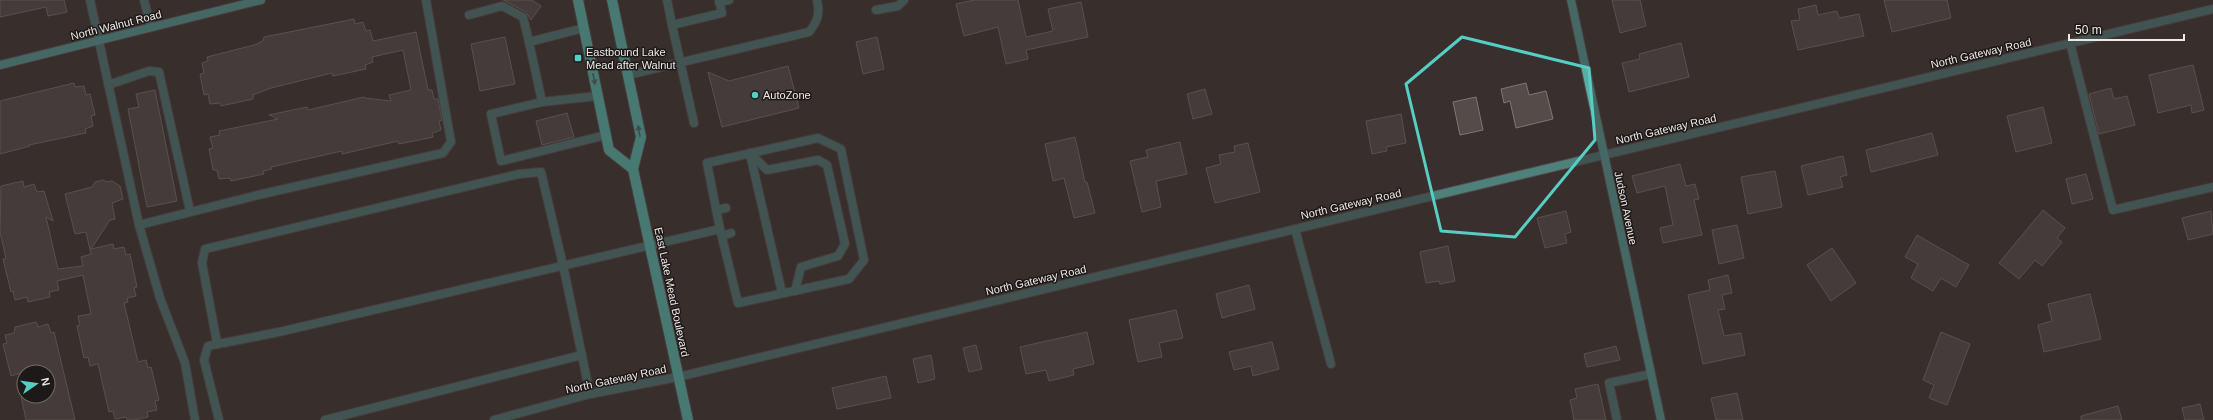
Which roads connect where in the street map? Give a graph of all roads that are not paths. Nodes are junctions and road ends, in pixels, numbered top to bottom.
1 (90, 0) edge
2 (144, 0) edge
3 (261, 0) edge
4 (426, 0) edge
5 (578, 0) edge
6 (612, 0) edge
7 (667, 0) edge
8 (729, 0) edge
9 (817, 0) edge
10 (904, 0) edge
11 (1571, 0) edge
12 (719, 1) edge
13 (234, 3) edge
14 (2213, 9) edge
15 (876, 10) dead end
16 (469, 15) dead end
17 (672, 25) junction
18 (151, 27) junction
19 (584, 28) junction
20 (99, 42) junction
21 (529, 42) junction
22 (2070, 43) junction
23 (680, 63) junction
24 (0, 64) edge
25 (628, 75) junction
26 (108, 85) junction
27 (597, 96) junction
28 (542, 102) junction
29 (694, 123) dead end
30 (606, 135) junction
31 (750, 153) junction
32 (1604, 155) junction
33 (633, 169) junction
34 (2213, 187) edge
35 (726, 208) dead end
36 (716, 210) junction
37 (190, 211) junction
38 (139, 225) junction
39 (1295, 229) junction
40 (721, 233) junction
41 (731, 233) dead end
42 (650, 245) junction
43 (736, 255) dead end
44 (727, 259) junction
45 (563, 265) junction
46 (795, 291) junction
47 (782, 293) junction
48 (217, 344) junction
49 (582, 356) junction
50 (1331, 364) dead end
51 (1651, 374) junction
52 (678, 377) junction
53 (590, 394) junction
54 (195, 420) edge
55 (219, 420) edge
56 (325, 420) edge
57 (494, 420) edge
58 (688, 420) edge
59 (1617, 420) edge
60 (1661, 420) edge

1 - 20 street
2 - 18 street
3 - 13 street, North Walnut Road
4 - 37 street
5 - 19 main road
6 - 25 main road, East Lake Mead Boulevard
7 - 17 street
8 - 12 street
9 - 23 street
10 - 15 street
11 - 32 street, Judson Avenue
12 - 17 street
13 - 18 street, North Walnut Road
14 - 22 street, North Gateway Road
16 - 21 street
17 - 23 street
18 - 20 street, North Walnut Road
19 - 21 street
19 -> 27 main road
20 - 24 street, North Walnut Road
20 - 26 street
21 - 28 street
22 - 32 street, North Gateway Road
22 - 34 street
23 - 25 street
23 - 29 street
33 -> 25 main road, East Lake Mead Boulevard
26 - 37 street
26 - 38 street
27 - 28 street
27 - 30 main road
28 - 30 street
30 - 33 main road
31 - 36 street
31 - 46 street
31 - 46 street
31 - 47 street
32 - 39 street, North Gateway Road
32 - 51 street, Judson Avenue
33 - 42 main road, East Lake Mead Boulevard
35 - 36 street
36 - 40 street
37 - 38 street
38 - 54 street
39 - 50 street
39 - 52 street, North Gateway Road
40 - 41 street
40 - 42 street
40 - 44 street
42 - 45 street
42 - 52 main road, East Lake Mead Boulevard
43 - 44 street
44 - 47 street
45 - 48 street
45 - 48 street
45 - 49 street
46 - 47 street
48 - 55 street
49 - 53 street
49 - 56 street
51 - 59 street
51 - 60 street, Judson Avenue
52 - 53 street, North Gateway Road
52 - 58 main road, East Lake Mead Boulevard
53 - 57 street, North Gateway Road

